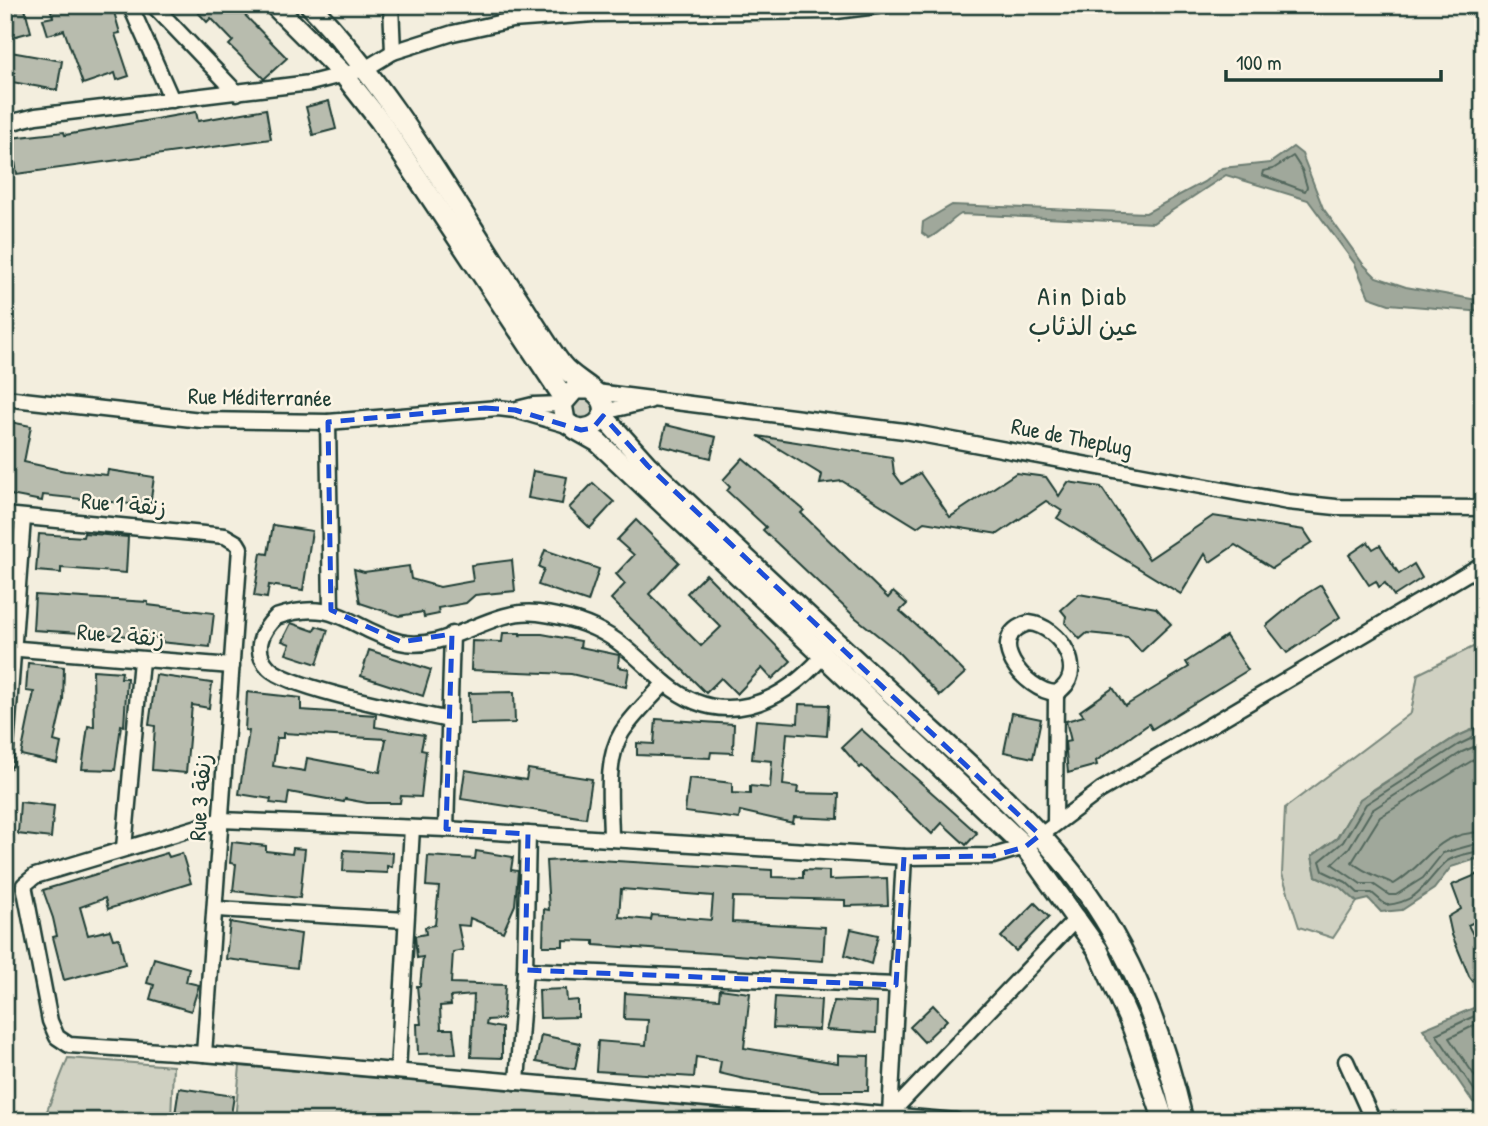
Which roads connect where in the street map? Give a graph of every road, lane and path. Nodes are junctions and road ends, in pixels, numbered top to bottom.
1 (130, 5) edge
2 (153, 5) edge
3 (274, 5) edge
4 (310, 5) edge
5 (391, 5) edge
6 (885, 5) edge
7 (393, 52) junction
8 (365, 69) junction
9 (344, 75) junction
10 (237, 93) junction
11 (172, 100) junction
12 (5, 124) edge
13 (592, 391) junction
14 (5, 398) edge
15 (654, 400) junction
16 (563, 401) junction
17 (515, 410) junction
18 (603, 414) junction
19 (328, 422) junction
20 (573, 427) junction
21 (1483, 508) edge
22 (5, 514) edge
23 (23, 518) junction
24 (237, 543) joint
25 (1483, 564) edge
26 (331, 610) junction
27 (452, 634) junction
28 (10, 648) edge
29 (823, 656) junction
30 (141, 660) junction
31 (232, 666) junction
32 (665, 683) junction
33 (1056, 693) junction
34 (449, 720) junction
35 (5, 762) edge
36 (221, 820) junction
37 (412, 828) junction
38 (446, 830) junction
39 (528, 834) junction
40 (1040, 835) junction
41 (611, 839) junction
42 (124, 848) junction
43 (904, 857) junction
44 (217, 909) junction
45 (1078, 917) junction
46 (406, 920) junction
47 (524, 970) junction
48 (895, 985) junction
49 (204, 1054) junction
50 (1346, 1061) dead end
51 (398, 1071) junction
52 (517, 1082) junction
53 (890, 1114) junction
54 (956, 1121) edge
55 (1164, 1121) edge
56 (1183, 1121) edge
57 (1373, 1121) edge

1 - 11 street
2 - 10 street
3 - 9 street
4 - 8 street
5 - 7 street
6 - 7 street
7 - 8 street
8 - 9 street
8 - 13 street
9 - 10 street
9 - 16 street
10 - 11 street
11 - 12 street
13 - 15 street
13 - 16 street
13 - 18 street
14 - 19 street, Rue Méditerranée
15 - 18 street
15 - 21 street, Rue de Theplug
16 - 17 street, Rue Méditerranée
16 - 20 street
17 - 19 street, Rue Méditerranée
17 - 20 street, Rue Méditerranée
18 - 20 street
18 - 40 street
19 - 26 street
20 - 29 street
22 - 23 street, Rue 1 زنقة
23 - 24 street, Rue 1 زنقة
23 - 28 street
24 - 31 street, Rue 3 زنقة
25 - 40 street
26 - 27 street
26 - 34 street
27 - 32 street
27 - 34 street
28 - 30 street, Rue 2 زنقة
28 - 35 street
29 - 32 street
29 - 40 street
30 - 31 street, Rue 2 زنقة
30 - 42 street
31 - 36 street, Rue 3 زنقة
32 - 41 street
33 - 33 street
33 - 40 street
34 - 38 street
36 - 37 street
36 - 42 street
36 - 44 street, Rue 3 زنقة
37 - 38 street
37 - 46 street
38 - 39 street
39 - 41 street
39 - 47 street
40 - 43 street
40 - 45 street
40 - 56 street
41 - 43 street
42 - 49 street
43 - 48 street
44 - 46 street
44 - 49 street, Rue 3 زنقة
45 - 53 street
45 - 55 street
46 - 51 street
47 - 48 street
47 - 52 street
48 - 53 street
49 - 51 street
50 - 57 street
51 - 52 street
52 - 53 street
53 - 54 street

